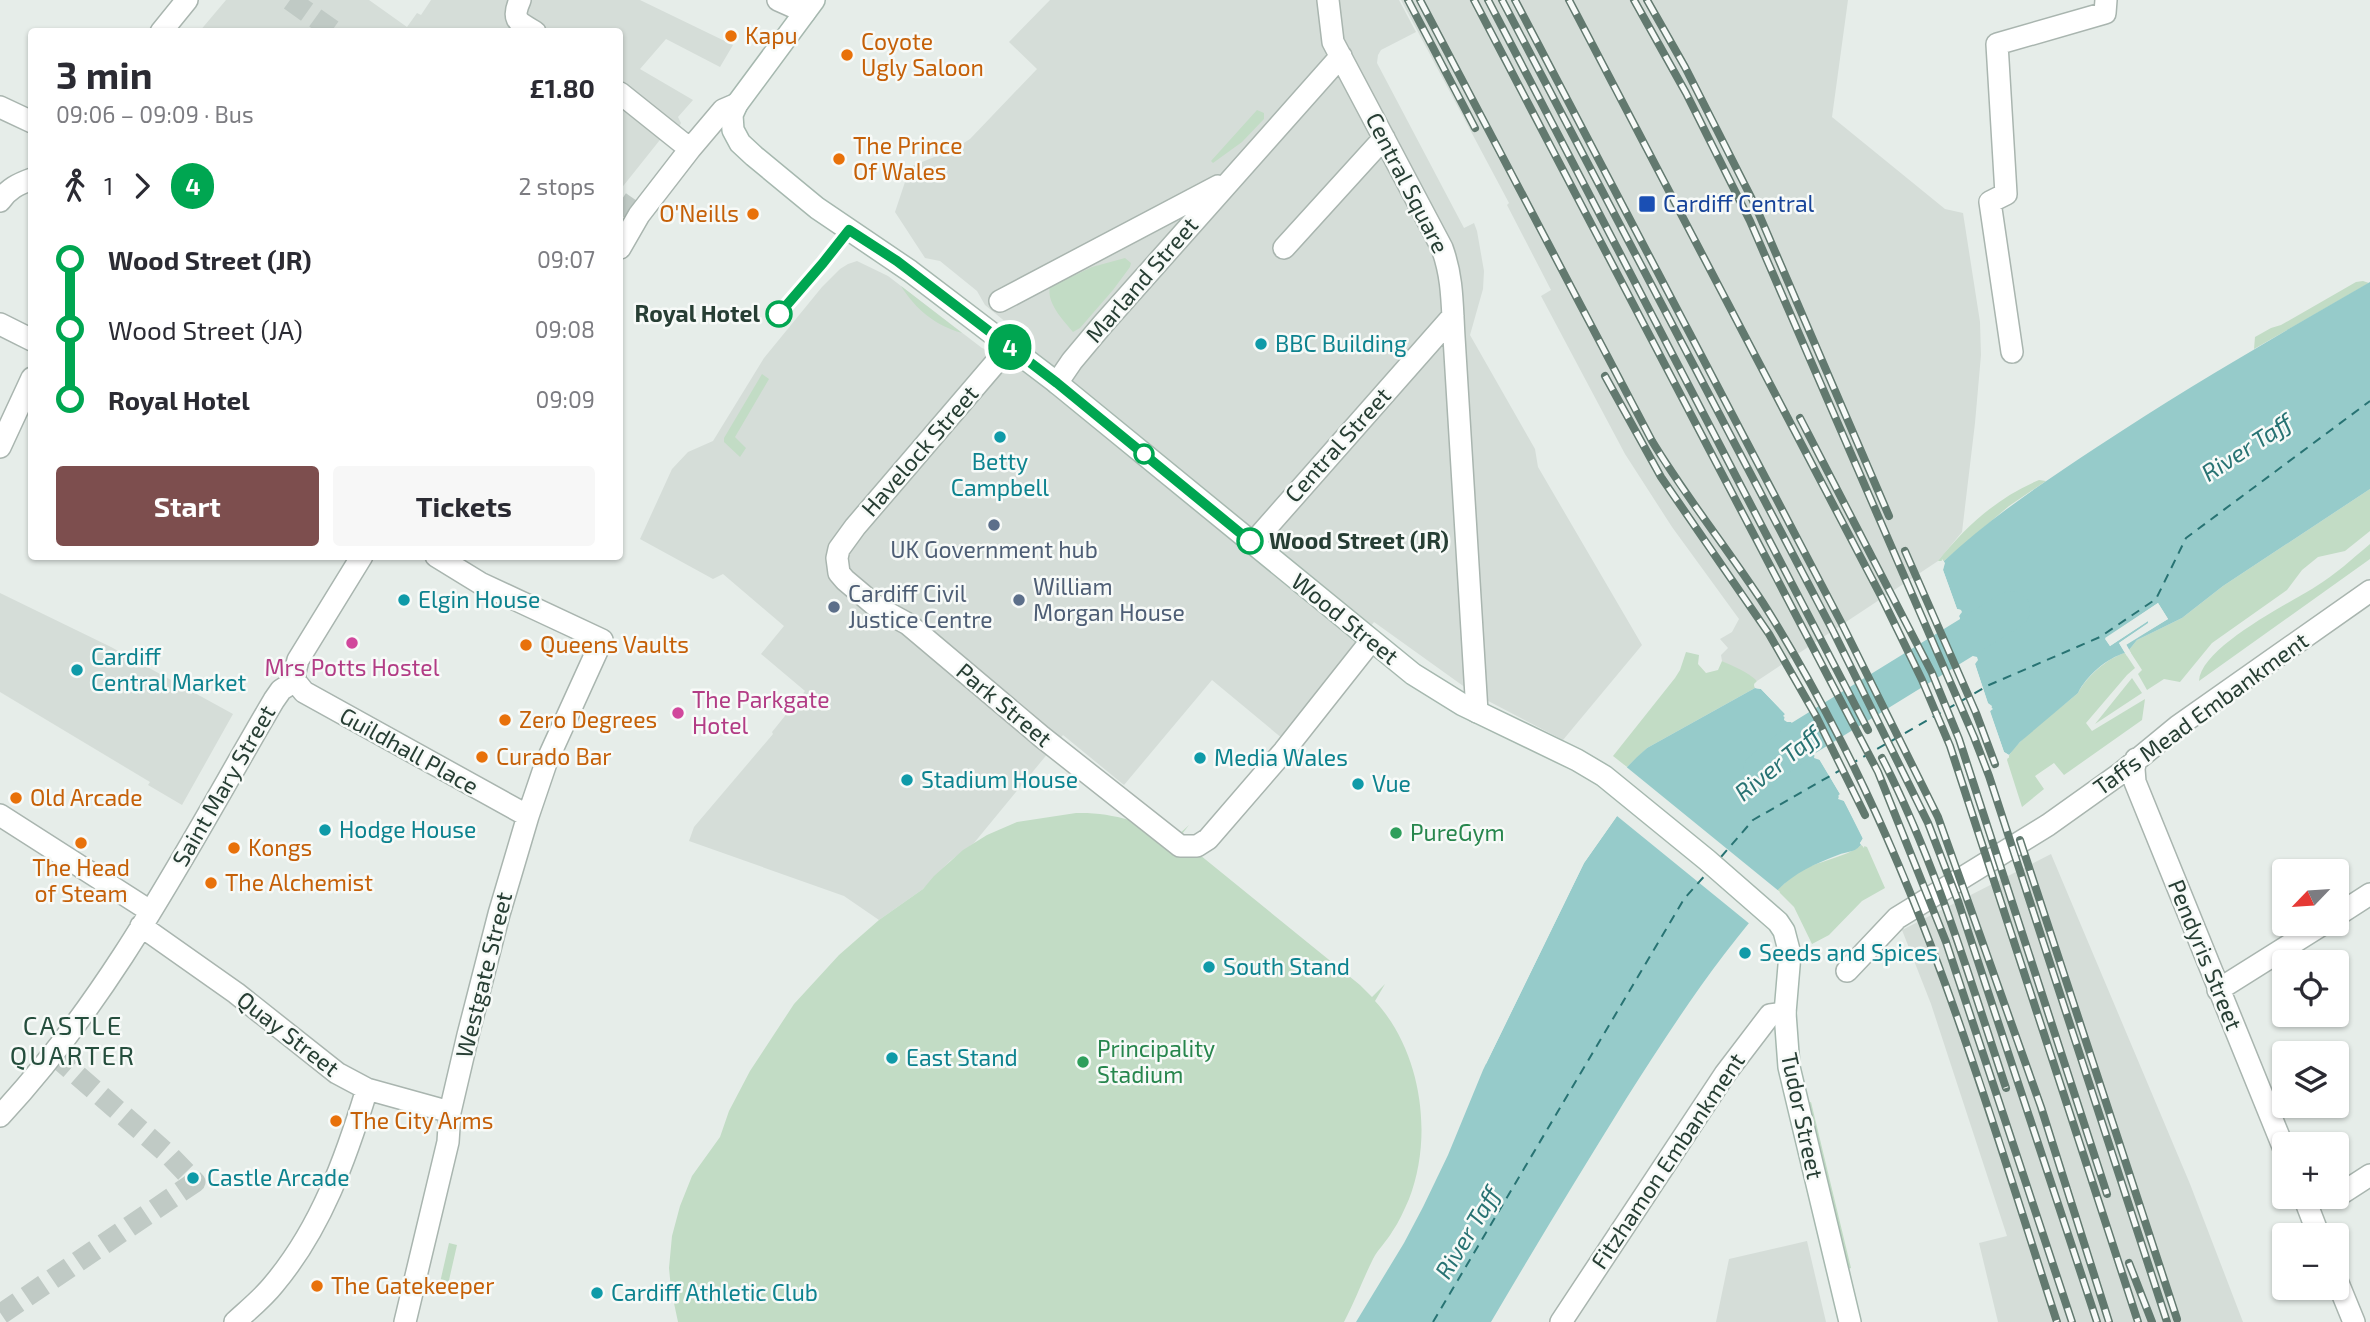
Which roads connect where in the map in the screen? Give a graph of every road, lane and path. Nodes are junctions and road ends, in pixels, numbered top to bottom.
1 (187, 0) edge
2 (520, 0) edge
3 (778, 0) edge
4 (1328, 0) edge
5 (2106, 0) edge
6 (810, 6) edge
7 (164, 28) edge
8 (530, 28) edge
9 (1341, 56) junction
10 (623, 95) edge
11 (737, 104) junction
12 (0, 107) edge
13 (28, 120) edge
14 (1384, 138) junction
15 (690, 149) junction
16 (28, 180) edge
17 (1230, 180) junction
18 (0, 201) edge
19 (623, 243) edge
20 (1284, 248) dead end
21 (1000, 301) dead end
22 (1453, 316) junction
23 (0, 324) edge
24 (28, 338) edge
25 (1009, 346) junction
26 (2012, 352) dead end
27 (1057, 383) junction
28 (28, 387) edge
29 (0, 447) edge
30 (1252, 543) junction
31 (837, 558) joint
32 (360, 560) edge
33 (443, 560) edge
34 (2370, 590) edge
35 (1371, 641) junction
36 (295, 681) junction
37 (1477, 712) junction
38 (2136, 759) junction
39 (0, 815) edge
40 (528, 816) junction
41 (2370, 894) edge
42 (2349, 908) edge
43 (1769, 913) joint
44 (146, 919) junction
45 (2304, 936) edge
46 (1847, 971) dead end
47 (2218, 990) junction
48 (1785, 1013) junction
49 (367, 1089) junction
50 (450, 1112) junction
51 (0, 1116) edge
52 (2277, 1132) edge
53 (2370, 1175) edge
54 (2349, 1188) edge
55 (2345, 1300) edge
56 (235, 1322) edge
57 (405, 1322) edge
58 (1561, 1322) edge
59 (1850, 1322) edge
60 (2354, 1322) edge

1 - 7 street
2 - 8 street
3 - 6 street
4 - 9 street, Central Square
5 - 26 street
6 - 11 street
9 - 14 street, Central Square
9 - 17 street, Marland Street
10 - 15 street
11 - 15 street
11 - 25 street, Wood Street
12 - 13 street
14 - 20 street
14 - 22 street, Central Square
15 - 19 street
16 - 18 street
17 - 21 street, Marland Street
17 - 27 street, Marland Street
22 - 30 street, Central Street
22 - 37 street, Central Square
23 - 24 street
25 - 27 street, Wood Street
25 - 31 street, Havelock Street
27 - 30 street, Wood Street
28 - 29 street
30 - 35 street, Wood Street
31 - 35 street, Park Street
32 - 36 street, Saint Mary Street
33 - 40 street, Westgate Street
34 - 38 street, Taffs Mead Embankment
35 - 37 street, Wood Street
36 - 40 street, Guildhall Place
36 - 44 street, Saint Mary Street
37 - 43 street, Wood Street
38 - 46 street, Taffs Mead Embankment
38 - 47 street, Pendyris Street
39 - 44 street, Quay Street
40 - 50 street, Westgate Street
41 - 42 street
43 - 48 street, Tudor Street
44 - 49 street, Quay Street
44 - 51 street, Saint Mary Street
45 - 47 street
47 - 52 street, Pendyris Street
48 - 58 street, Fitzhamon Embankment
48 - 59 street, Tudor Street
49 - 50 street, Quay Street
49 - 56 street
50 - 57 street, Westgate Street
53 - 54 street
55 - 60 street

